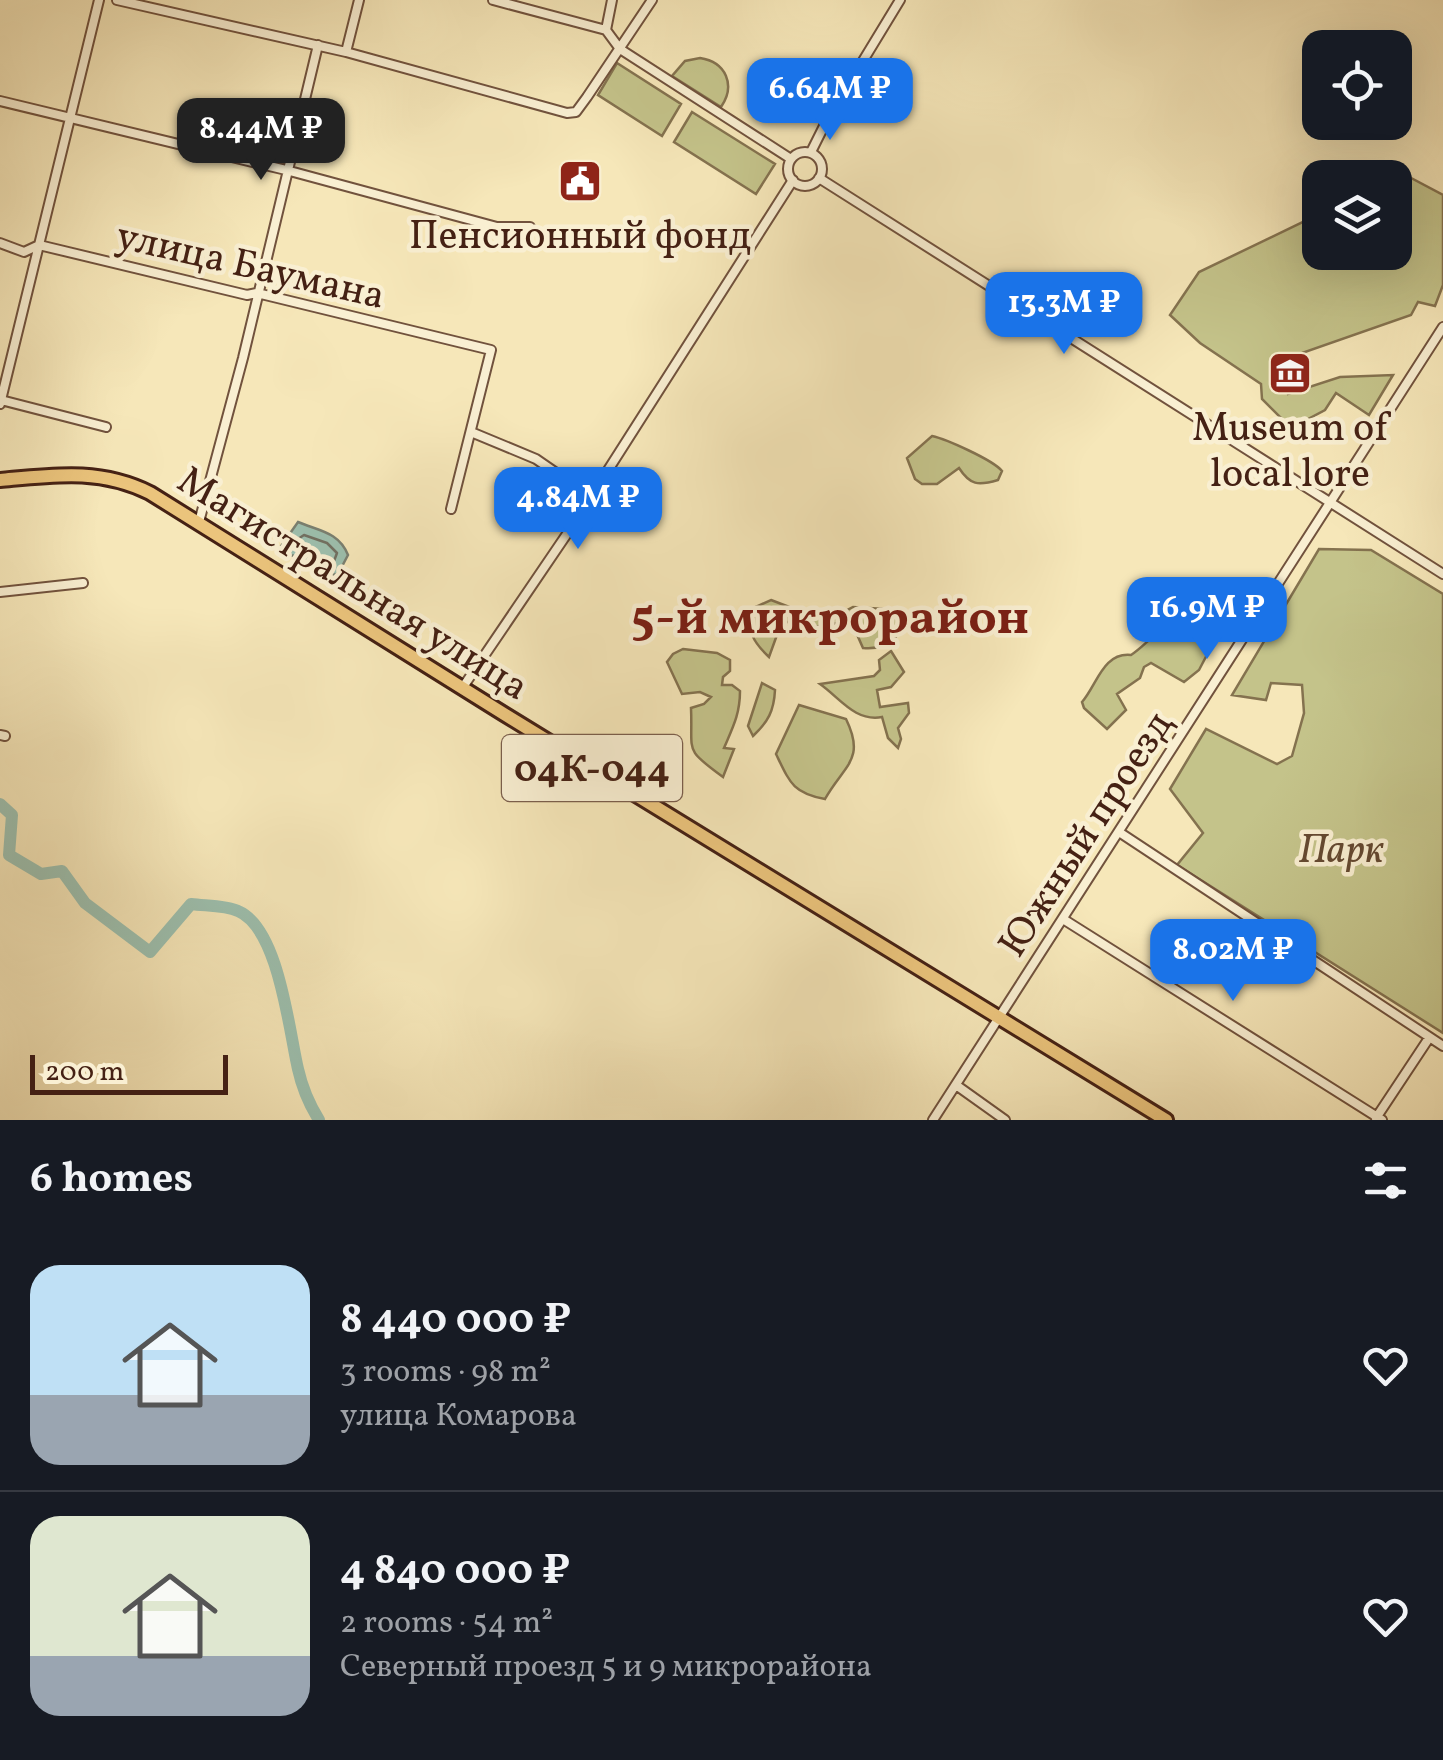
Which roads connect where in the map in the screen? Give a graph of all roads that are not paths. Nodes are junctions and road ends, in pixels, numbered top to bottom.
1 (99, 0) edge
2 (117, 0) edge
3 (359, 0) edge
4 (493, 0) edge
5 (612, 0) edge
6 (652, 0) edge
7 (900, 0) edge
8 (606, 30) junction
9 (318, 46) junction
10 (620, 49) junction
11 (346, 52) junction
12 (0, 101) edge
13 (72, 118) junction
14 (811, 152) junction
15 (791, 159) junction
16 (286, 170) junction
17 (819, 178) junction
18 (793, 180) junction
19 (530, 227) dead end
20 (0, 243) edge
21 (39, 245) junction
22 (257, 293) junction
23 (1443, 327) edge
24 (0, 352) edge
25 (13, 355) junction
26 (0, 402) edge
27 (106, 427) dead end
28 (471, 432) junction
29 (0, 480) edge
30 (591, 497) junction
31 (1331, 502) junction
32 (451, 509) dead end
33 (199, 522) junction
34 (1443, 574) edge
35 (84, 583) dead end
36 (0, 592) edge
37 (463, 687) junction
38 (1119, 832) junction
39 (1063, 919) junction
40 (1001, 1017) junction
41 (1429, 1038) junction
42 (1443, 1046) edge
43 (956, 1085) junction
44 (1378, 1119) edge
45 (933, 1120) edge
46 (1005, 1120) edge
47 (1166, 1120) edge

1 - 13 street
2 - 9 street
3 - 11 street
4 - 8 street
5 - 8 street
6 - 10 street
7 - 14 street
8 - 10 street
9 - 11 street
9 - 16 street
10 - 11 street
10 - 15 street
12 - 13 street
13 - 16 street
13 - 21 street
14 - 15 street
14 - 17 street
15 - 18 street
16 - 19 street
16 - 22 street
17 - 18 street
17 - 31 street
18 - 30 street
20 - 21 street, улица Баумана
21 - 22 street, улица Баумана
21 - 25 street
22 - 28 street, улица Баумана
22 - 33 street
23 - 31 street, Южный проезд
24 - 25 street
25 - 26 street
26 - 27 street
28 - 30 street
28 - 32 street
29 - 33 main road, Магистральная улица / 04К-044
30 - 37 street
31 - 34 street
31 - 38 street, Южный проезд
33 - 37 main road, Магистральная улица / 04К-044
35 - 36 street
37 - 40 main road, Магистральная улица / 04К-044
38 - 39 street, Южный проезд
38 - 41 street
39 - 40 street, Южный проезд
39 - 44 street
40 - 43 street, Южный проезд
40 - 47 main road, Магистральная улица / 04К-044
41 - 42 street
41 - 44 street
43 - 45 street, Южный проезд
43 - 46 street

